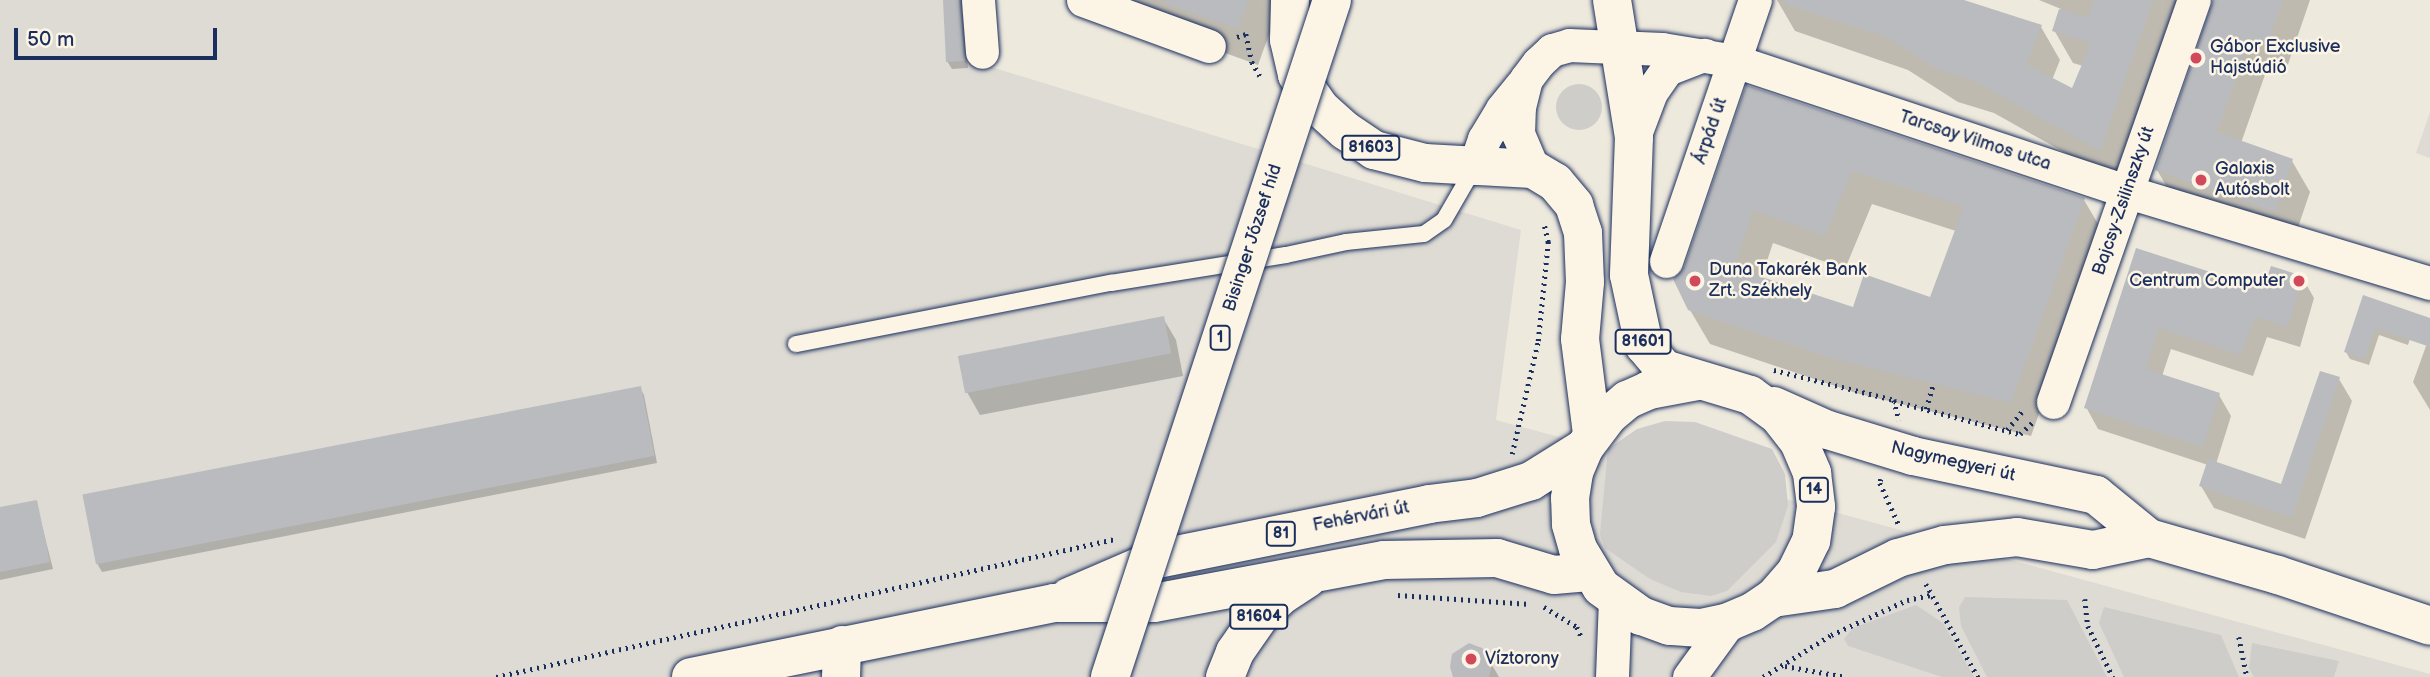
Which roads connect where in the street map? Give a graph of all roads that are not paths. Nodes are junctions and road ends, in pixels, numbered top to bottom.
1 (978, 0) edge
2 (1083, 0) edge
3 (1290, 0) edge
4 (1332, 0) edge
5 (1612, 0) edge
6 (1755, 0) edge
7 (2193, 0) edge
8 (1209, 46) dead end
9 (1621, 46) junction
10 (982, 52) dead end
11 (1720, 58) junction
12 (1526, 79) junction
13 (1634, 137) junction
14 (1474, 168) junction
15 (1533, 169) junction
16 (2128, 192) junction
17 (1666, 261) dead end
18 (2430, 283) edge
19 (796, 344) dead end
20 (1697, 381) junction
21 (1750, 395) junction
22 (2040, 404) road end
23 (1588, 441) junction
24 (2149, 538) junction
25 (1590, 572) junction
26 (1314, 574) junction
27 (1773, 598) junction
28 (1615, 600) junction
29 (1055, 603) junction
30 (1729, 622) junction
31 (2430, 626) edge
32 (841, 661) edge
33 (691, 677) edge
34 (1110, 677) edge
35 (1225, 677) edge
36 (1612, 677) edge
37 (1689, 677) edge

1 - 10 street
2 - 8 street
3 - 14 main road, 81603
4 - 34 main road, Bisinger József híd / 1, bridge
5 - 9 main road, 81601
6 - 11 street, Árpád út
7 - 16 street, Bajcsy-Zsilinszky út
9 - 11 street, Tarcsay Vilmos utca
9 - 12 street, Tarcsay Vilmos utca
9 - 13 main road, 81601
11 - 13 street
11 - 16 street, Tarcsay Vilmos utca
11 - 17 street, Árpád út
12 - 14 street, Tarcsay Vilmos utca
12 - 15 street, Tarcsay Vilmos utca
13 - 20 main road, 81601
14 - 15 main road, 81603
14 - 19 lane
15 - 23 main road
16 - 18 street, Tarcsay Vilmos utca
16 - 22 street, Bajcsy-Zsilinszky út
20 - 21 main road, 14
20 - 23 main road, 14
21 - 24 main road, Nagymegyeri út / 14
21 - 27 main road, 14
23 - 25 main road, 14
23 - 29 main road, Fehérvári út / 81
24 - 27 main road, Nagymegyeri út / 14
24 - 31 main road, Nagymegyeri út / 14
25 - 26 main road, Fehérvári út / 81
25 - 28 main road, 14
26 - 29 main road, Fehérvári út / 81
26 - 35 main road, 81604
27 - 30 main road, 14
28 - 30 main road, 14
28 - 36 street
29 - 32 main road, Fehérvári út / 81
30 - 37 street
32 - 33 main road, Fehérvári út / 81

